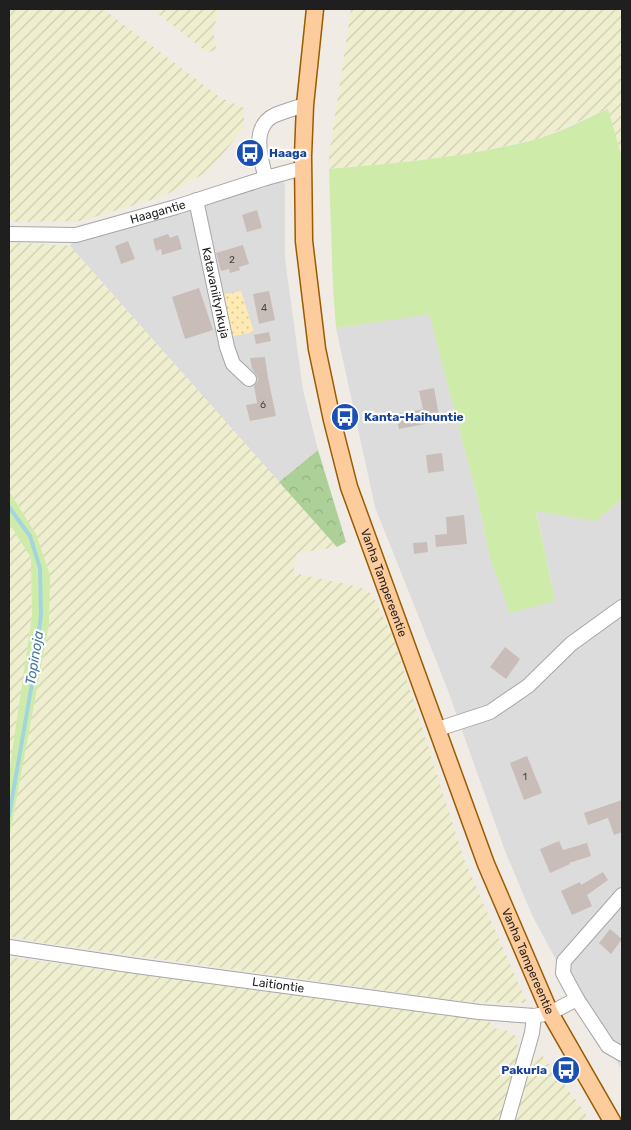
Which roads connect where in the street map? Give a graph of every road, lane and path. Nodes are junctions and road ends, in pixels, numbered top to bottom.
1 (315, 9) edge
2 (305, 105) junction
3 (304, 168) junction
4 (266, 178) junction
5 (196, 200) junction
6 (9, 234) edge
7 (249, 379) dead end
8 (622, 607) edge
9 (438, 729) junction
10 (622, 895) edge
11 (9, 947) edge
12 (577, 999) junction
13 (550, 1013) junction
14 (534, 1016) junction
15 (622, 1054) edge
16 (507, 1121) edge
17 (612, 1121) edge

1 - 2 main road, Vanha Tampereentie
2 - 3 main road, Vanha Tampereentie
2 - 4 street
3 - 4 street, Haagantie
3 - 9 main road, Vanha Tampereentie
4 - 5 street, Haagantie
5 - 6 street, Haagantie
5 - 7 street, Katavaniitynkuja
8 - 9 street
9 - 13 main road, Vanha Tampereentie
10 - 12 street
11 - 14 street, Laitiontie
12 - 13 street, Laitiontie
12 - 15 street
13 - 14 street, Laitiontie
13 - 17 main road, Vanha Tampereentie
14 - 16 street

